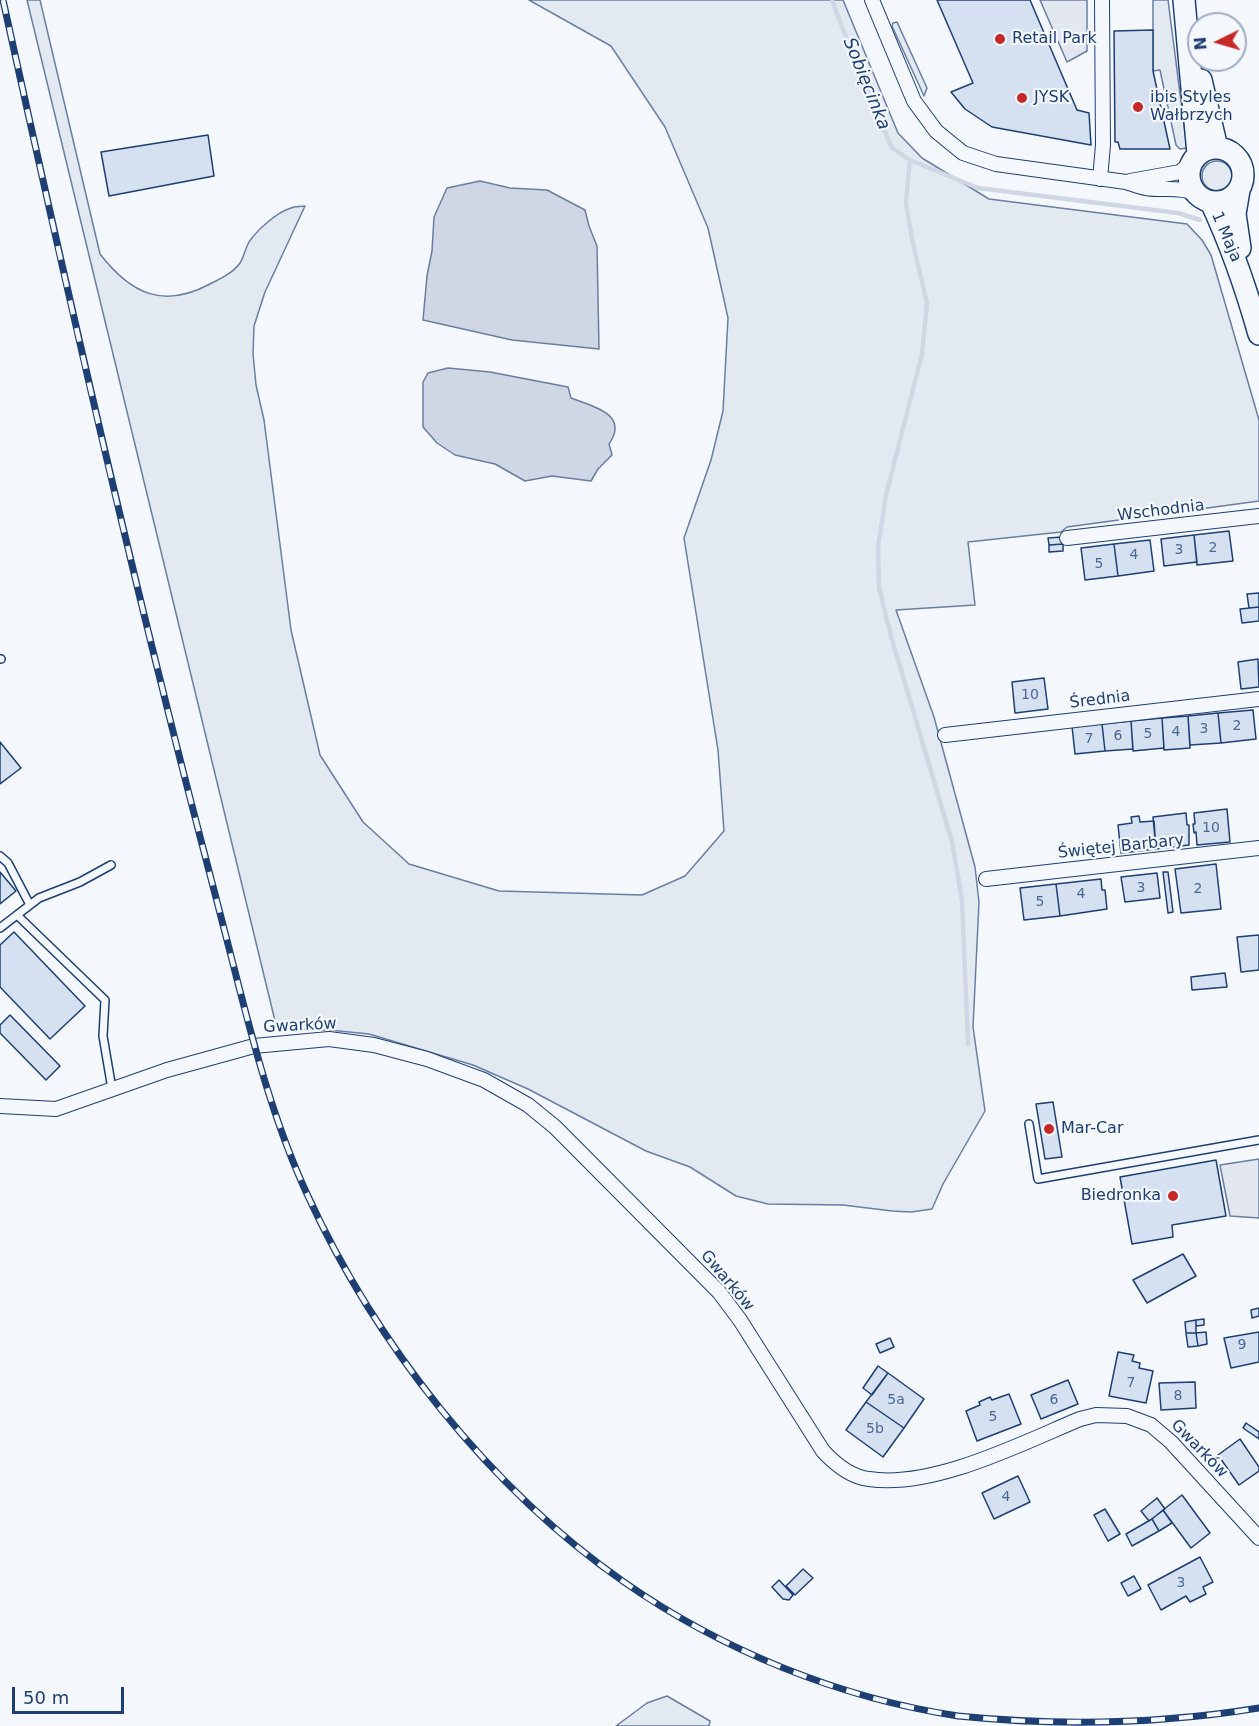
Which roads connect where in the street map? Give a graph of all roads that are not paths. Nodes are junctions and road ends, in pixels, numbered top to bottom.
1 (872, 0) edge
2 (1102, 0) edge
3 (1184, 0) edge
4 (1203, 155) junction
5 (1100, 179) junction
6 (1126, 182) junction
7 (1239, 189) junction
8 (1203, 197) junction
9 (1241, 273) junction
10 (1259, 334) edge
11 (1259, 516) edge
12 (1067, 538) dead end
13 (1259, 699) edge
14 (945, 735) dead end
15 (1259, 848) edge
16 (0, 856) edge
17 (111, 865) dead end
18 (986, 879) dead end
19 (30, 905) junction
20 (17, 915) junction
21 (0, 928) edge
22 (112, 1089) junction
23 (0, 1106) edge
24 (1029, 1124) dead end
25 (1259, 1140) edge
26 (1259, 1538) edge

1 - 5 street
2 - 5 street
3 - 4 main road
4 - 6 street
4 - 7 main road
4 - 8 main road
5 - 6 street
6 - 8 street
7 - 8 main road
7 - 9 main road, 1 Maja
8 - 9 main road, 1 Maja
9 - 10 main road, 1 Maja
11 - 12 street, Wschodnia
13 - 14 street, Średnia
15 - 18 street, Świętej Barbary
16 - 19 lane
17 - 19 lane
19 - 20 lane
20 - 21 lane
20 - 22 lane
22 - 23 street, Gwarków
22 - 26 street, Gwarków
24 - 25 lane

